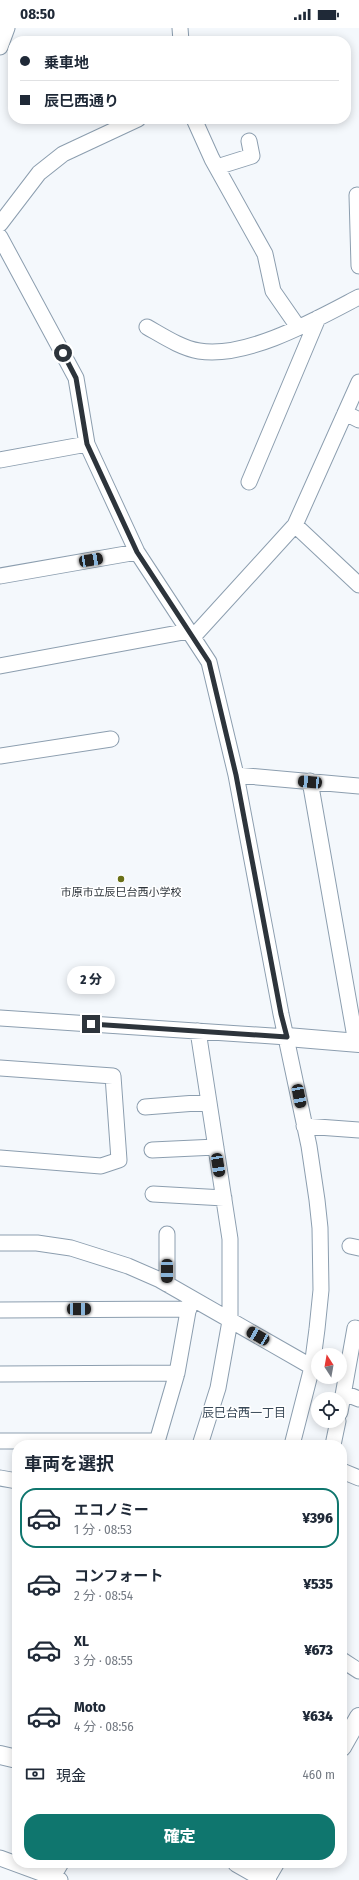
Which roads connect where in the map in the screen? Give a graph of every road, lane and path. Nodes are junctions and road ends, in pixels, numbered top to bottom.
1 (7, 28) edge
2 (0, 48) edge
3 (127, 124) edge
4 (196, 124) edge
5 (249, 141) dead end
6 (217, 167) junction
7 (357, 195) dead end
8 (0, 224) edge
9 (0, 237) edge
10 (359, 266) edge
11 (359, 297) edge
12 (318, 318) junction
13 (147, 327) dead end
14 (298, 327) junction
15 (359, 382) edge
16 (345, 414) junction
17 (359, 420) edge
18 (87, 444) junction
19 (0, 460) edge
20 (249, 482) dead end
21 (295, 525) junction
22 (137, 552) junction
23 (0, 576) edge
24 (359, 584) edge
25 (191, 634) junction
26 (0, 666) edge
27 (111, 739) dead end
28 (0, 756) edge
29 (236, 775) junction
30 (310, 782) junction
31 (359, 786) edge
32 (0, 1018) edge
33 (198, 1031) junction
34 (287, 1037) junction
35 (358, 1043) edge
36 (0, 1068) edge
37 (209, 1102) junction
38 (145, 1107) dead end
39 (304, 1126) junction
40 (359, 1130) edge
41 (216, 1147) junction
42 (152, 1150) dead end
43 (0, 1158) edge
44 (153, 1194) dead end
45 (224, 1198) junction
46 (167, 1234) dead end
47 (0, 1243) edge
48 (167, 1284) junction
49 (190, 1303) junction
50 (0, 1310) edge
51 (230, 1321) junction
52 (359, 1329) edge
53 (314, 1348) edge
54 (311, 1366) edge
55 (311, 1371) edge
56 (177, 1373) junction
57 (0, 1374) edge
58 (344, 1392) edge
59 (347, 1394) edge
60 (359, 1399) edge
61 (336, 1428) edge
62 (158, 1440) edge
63 (202, 1440) edge
64 (293, 1440) edge
65 (333, 1440) edge
66 (0, 1441) edge
67 (12, 1441) edge
68 (347, 1473) edge
69 (0, 1478) edge
70 (359, 1478) edge
71 (12, 1480) edge
72 (347, 1663) edge
73 (359, 1671) edge
74 (359, 1717) edge
75 (347, 1738) edge
76 (0, 1755) edge
77 (12, 1758) edge
78 (0, 1858) edge
79 (12, 1863) edge
80 (26, 1868) edge
81 (59, 1868) edge
82 (246, 1868) edge
83 (272, 1868) edge
84 (55, 1879) edge
85 (266, 1880) edge

1 - 2 street
3 - 8 street
4 - 6 street
5 - 6 street
6 - 14 street
7 - 10 street
9 - 18 street
11 - 12 street
12 - 14 street
12 - 20 street
13 - 14 street
15 - 16 street
16 - 17 street
16 - 21 street
18 - 19 street
18 - 22 street
21 - 24 street
21 - 25 street
22 - 23 street
22 - 25 street
25 - 26 street
25 - 29 street
27 - 28 street
29 - 30 street
29 - 34 street
30 - 31 street
30 - 35 street
32 - 33 street
33 - 34 street
33 - 37 street
34 - 35 street
34 - 39 street
36 - 43 street
37 - 38 street
37 - 41 street
39 - 40 street
39 - 53 street
41 - 42 street
41 - 45 street
44 - 45 street
45 - 51 street
46 - 48 street
47 - 48 street
48 - 49 street
49 - 50 street
49 - 51 street
49 - 56 street
51 - 54 street
51 - 63 street
52 - 58 street
55 - 64 street
56 - 57 street
56 - 62 street
59 - 60 street
61 - 65 street
66 - 67 street
68 - 70 street
69 - 71 street
72 - 73 street
74 - 75 street
76 - 77 street
78 - 79 street
80 - 84 street
81 - 84 street
82 - 85 street
83 - 85 street

